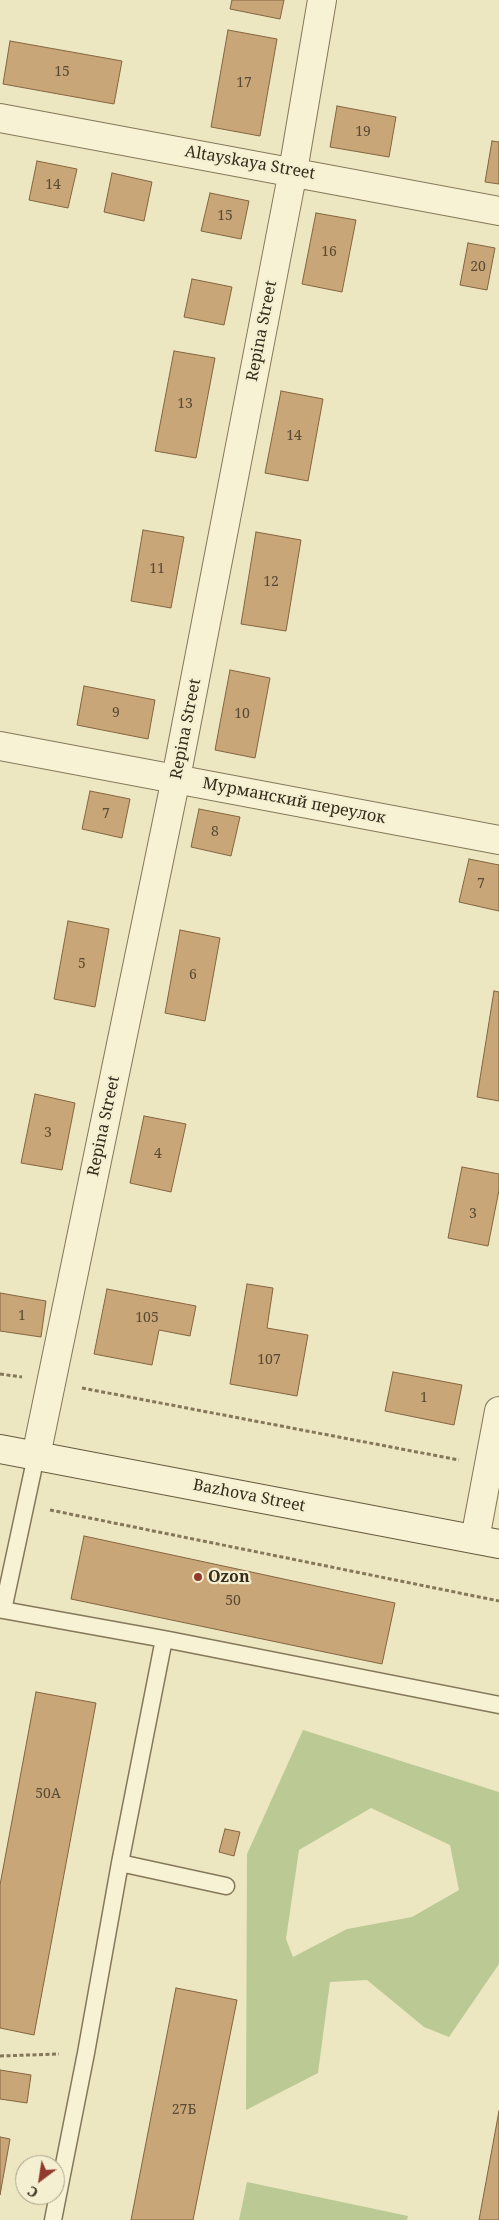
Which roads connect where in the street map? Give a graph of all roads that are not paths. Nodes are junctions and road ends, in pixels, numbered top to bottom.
1 (322, 0) edge
2 (0, 118) edge
3 (292, 171) junction
4 (499, 211) edge
5 (0, 746) edge
6 (176, 778) junction
7 (499, 840) edge
8 (499, 1411) edge
9 (0, 1449) edge
10 (36, 1456) junction
11 (487, 1542) edge
12 (164, 1639) junction
13 (499, 1705) edge
14 (120, 1863) junction
15 (226, 1886) dead end
16 (53, 2220) edge

1 - 3 street, Repina Street
2 - 3 street, Altayskaya Street
3 - 4 street, Altayskaya Street
3 - 6 street, Repina Street
5 - 6 street, Мурманский переулок
6 - 7 street, Мурманский переулок
6 - 10 street, Repina Street
8 - 11 street
9 - 10 street, Bazhova Street
10 - 11 street, Bazhova Street
10 - 12 lane
12 - 13 lane
12 - 14 lane
14 - 15 lane
14 - 16 lane

